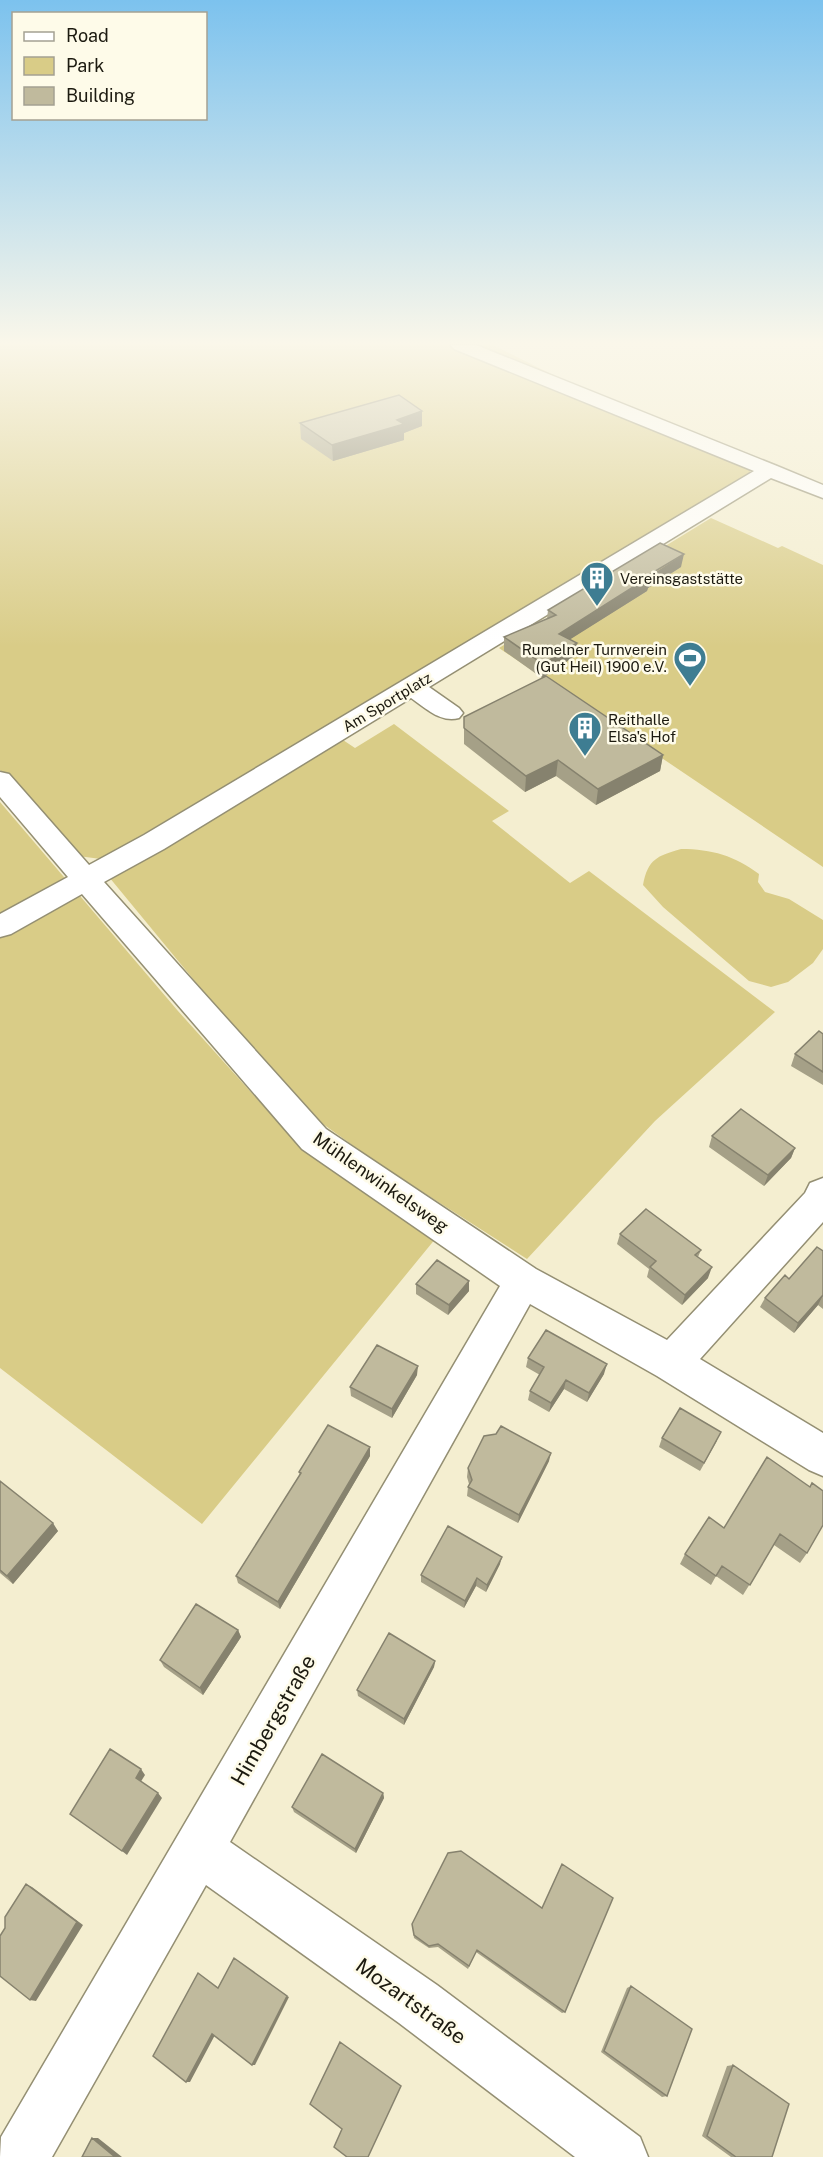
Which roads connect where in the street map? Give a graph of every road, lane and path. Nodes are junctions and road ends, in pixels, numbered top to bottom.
1 (708, 446) edge
2 (770, 471) junction
3 (823, 492) edge
4 (412, 687) junction
5 (450, 713) dead end
6 (0, 780) edge
7 (86, 878) junction
8 (0, 927) edge
9 (823, 1193) edge
10 (523, 1281) junction
11 (670, 1363) junction
12 (823, 1456) edge
13 (199, 1850) junction
14 (21, 2157) edge
15 (620, 2157) edge

1 - 2 street
2 - 3 street
2 - 4 street, Am Sportplatz
4 - 5 street
4 - 7 street, Am Sportplatz
6 - 7 street, Mühlenwinkelsweg
7 - 8 street, Am Sportplatz
7 - 10 street, Mühlenwinkelsweg
9 - 11 street
10 - 11 street, Mühlenwinkelsweg
10 - 13 street, Himbergstraße
11 - 12 street, Mühlenwinkelsweg
13 - 14 street, Himbergstraße
13 - 15 street, Mozartstraße

